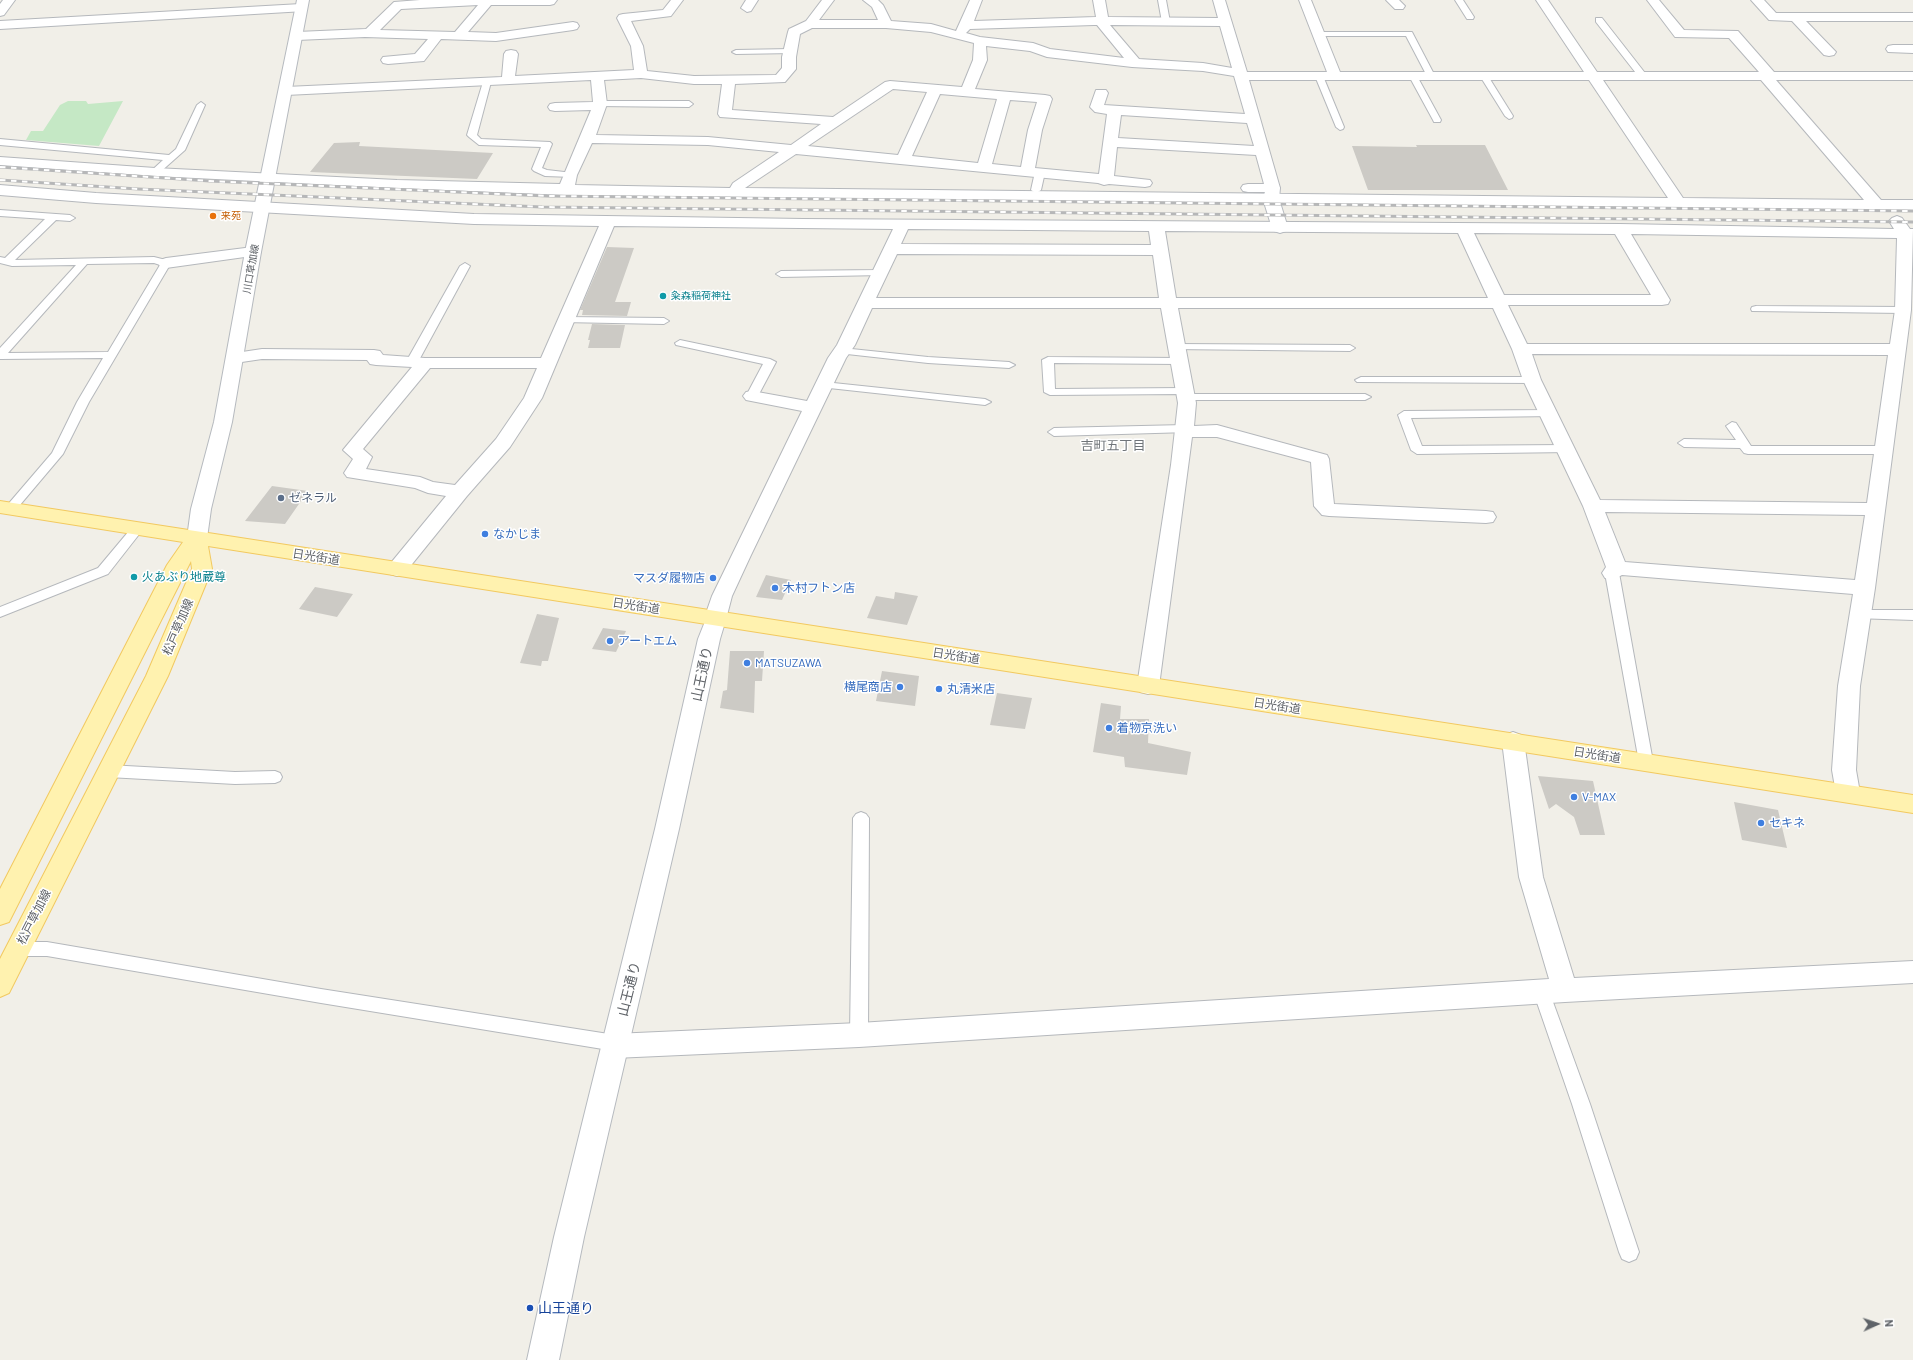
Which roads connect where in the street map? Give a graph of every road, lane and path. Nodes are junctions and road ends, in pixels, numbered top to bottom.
1 (9, 0) edge
2 (551, 0) edge
3 (677, 0) edge
4 (828, 0) edge
5 (868, 0) edge
6 (976, 0) edge
7 (1100, 0) edge
8 (1162, 0) edge
9 (1219, 0) edge
10 (1305, 0) edge
11 (1459, 0) edge
12 (1542, 0) edge
13 (1653, 0) edge
14 (1757, 0) edge
15 (442, 1) edge
16 (470, 1) edge
17 (488, 1) junction
18 (302, 4) edge
19 (149, 6) dead end
20 (1861, 6) dead end
21 (0, 12) edge
22 (142, 17) junction
23 (1470, 17) dead end
24 (1795, 17) junction
25 (1872, 17) junction
26 (1913, 17) edge
27 (1599, 20) dead end
28 (1103, 21) junction
29 (1166, 22) junction
30 (1226, 22) junction
31 (810, 24) junction
32 (886, 24) junction
33 (0, 25) edge
34 (573, 26) dead end
35 (962, 30) junction
36 (369, 34) junction
37 (438, 34) junction
38 (1319, 34) junction
39 (459, 35) junction
40 (297, 36) junction
41 (980, 41) junction
42 (1893, 49) dead end
43 (1913, 50) edge
44 (791, 51) junction
45 (736, 52) dead end
46 (1828, 52) dead end
47 (511, 54) dead end
48 (388, 60) dead end
49 (1132, 63) junction
50 (641, 74) junction
51 (1241, 74) junction
52 (1642, 75) junction
53 (597, 76) junction
54 (1319, 76) junction
55 (1335, 76) junction
56 (1413, 76) junction
57 (1431, 76) junction
58 (1484, 76) junction
59 (1593, 76) junction
60 (1767, 76) junction
61 (1913, 76) edge
62 (508, 80) junction
63 (729, 80) junction
64 (487, 82) junction
65 (935, 89) junction
66 (286, 91) junction
67 (967, 91) junction
68 (1101, 93) dead end
69 (1005, 95) junction
70 (689, 104) dead end
71 (201, 105) dead end
72 (600, 105) junction
73 (555, 106) dead end
74 (1114, 110) junction
75 (1509, 116) dead end
76 (1254, 119) junction
77 (1437, 120) dead end
78 (835, 121) junction
79 (1340, 127) dead end
80 (587, 139) junction
81 (0, 142) edge
82 (1111, 142) junction
83 (793, 149) junction
84 (1263, 151) junction
85 (171, 158) junction
86 (903, 160) junction
87 (0, 161) edge
88 (984, 167) junction
89 (1034, 171) junction
90 (154, 172) junction
91 (570, 175) junction
92 (268, 177) junction
93 (1104, 181) junction
94 (0, 190) edge
95 (566, 190) junction
96 (1036, 190) dead end
97 (631, 191) junction
98 (736, 193) junction
99 (1272, 193) junction
100 (1679, 203) junction
101 (1881, 204) junction
102 (264, 206) junction
103 (1910, 208) edge
104 (0, 213) edge
105 (53, 217) junction
106 (70, 218) dead end
107 (608, 220) junction
108 (903, 224) junction
109 (1156, 226) junction
110 (1280, 228) junction
111 (1464, 229) junction
112 (1620, 229) junction
113 (1909, 234) edge
114 (891, 249) junction
115 (1160, 250) junction
116 (253, 252) junction
117 (4, 262) edge
118 (84, 263) junction
119 (166, 263) junction
120 (465, 266) dead end
121 (880, 273) junction
122 (781, 274) dead end
123 (1498, 302) junction
124 (866, 303) junction
125 (1168, 304) junction
126 (1756, 309) dead end
127 (1906, 315) edge
128 (566, 320) junction
129 (664, 321) dead end
130 (680, 343) dead end
131 (1350, 348) dead end
132 (1521, 349) junction
133 (842, 351) junction
134 (1897, 352) junction
135 (1177, 354) junction
136 (112, 355) junction
137 (0, 356) edge
138 (235, 358) junction
139 (419, 363) junction
140 (547, 363) junction
141 (1009, 365) dead end
142 (1361, 380) dead end
143 (1532, 380) junction
144 (824, 385) junction
145 (1185, 394) junction
146 (752, 396) joint
147 (1365, 397) dead end
148 (985, 402) dead end
149 (813, 408) junction
150 (1550, 414) junction
151 (1732, 426) dead end
152 (1184, 431) junction
153 (1054, 432) dead end
154 (1684, 443) dead end
155 (1743, 444) junction
156 (1567, 449) junction
157 (1884, 450) junction
158 (460, 492) junction
159 (1593, 506) junction
160 (5, 508) edge
161 (1876, 509) junction
162 (1486, 517) dead end
163 (138, 528) junction
164 (197, 538) junction
165 (397, 569) junction
166 (1615, 571) junction
167 (1865, 588) junction
168 (0, 612) edge
169 (1860, 615) junction
170 (1913, 615) edge
171 (715, 619) junction
172 (1148, 686) junction
173 (1513, 742) junction
174 (1646, 762) junction
175 (108, 771) junction
176 (275, 777) dead end
177 (1848, 793) junction
178 (1913, 804) edge
179 (861, 818) dead end
180 (0, 914) edge
181 (18, 949) junction
182 (1913, 972) edge
183 (0, 986) edge
184 (1553, 991) junction
185 (859, 1035) junction
186 (615, 1045) junction
187 (1628, 1252) dead end
188 (543, 1360) edge

1 - 21 street
2 - 17 street
3 - 50 street
4 - 31 street
5 - 32 street
6 - 35 street
7 - 28 street
8 - 29 lane
9 - 30 street
10 - 38 street
11 - 23 lane
12 - 59 street
13 - 60 street
14 - 24 street
15 - 16 street
15 - 36 street
16 - 17 street
17 - 39 street
18 - 22 street
18 - 40 street, 川口草加線
19 - 22 street
20 - 25 street
22 - 33 street
24 - 25 street
24 - 46 street
25 - 26 street
27 - 52 lane
28 - 29 street
28 - 35 street
28 - 49 street
29 - 30 street
30 - 51 street
31 - 32 street
31 - 44 street
32 - 35 street
34 - 39 street
35 - 41 street
36 - 37 street
36 - 40 street
37 - 39 street
37 - 48 street
38 - 55 street
38 - 57 lane
40 - 66 street, 川口草加線
41 - 49 street
41 - 67 street
42 - 43 street
44 - 45 lane
44 - 63 street
47 - 62 street
49 - 51 street
50 - 53 street
50 - 63 street
51 - 54 street
51 - 76 street
52 - 59 street
52 - 60 street
53 - 62 street
53 - 72 street
54 - 55 street
54 - 79 lane
55 - 56 street
56 - 57 street
56 - 77 lane
57 - 58 street
58 - 59 street
58 - 75 lane
59 - 100 street
60 - 61 street
60 - 101 street
62 - 64 street
63 - 78 street
64 - 66 street
64 - 91 lane
65 - 67 street
65 - 78 street
65 - 86 street
66 - 92 street, 川口草加線
67 - 69 street
68 - 74 street
69 - 88 street
69 - 89 street
70 - 72 lane
71 - 85 lane
72 - 73 street
72 - 80 street
74 - 76 street
74 - 82 street
76 - 84 street
78 - 83 street
80 - 83 street
80 - 91 street
81 - 85 lane
82 - 84 street
82 - 93 street
83 - 86 street
83 - 98 street
84 - 99 street
85 - 90 lane
86 - 88 street
87 - 90 street
88 - 89 street
89 - 93 street
89 - 96 lane
90 - 92 street
91 - 95 street
91 - 97 street
92 - 95 street
92 - 102 street, 川口草加線
93 - 99 street
94 - 102 street
95 - 97 street
97 - 98 street
98 - 99 street
99 - 100 street
99 - 110 street
100 - 101 street
101 - 103 street
101 - 113 street
102 - 107 street
102 - 116 street, 川口草加線
104 - 105 lane
105 - 106 lane
105 - 117 lane
107 - 108 street
107 - 128 street
108 - 109 street
108 - 114 street, 山王通り
109 - 110 street
109 - 115 street
110 - 111 street
111 - 112 street
111 - 123 street
112 - 113 street
112 - 123 street
113 - 127 street
114 - 115 street
114 - 121 street, 山王通り
115 - 125 street
116 - 119 street
116 - 138 street, 川口草加線
117 - 118 lane
118 - 119 lane
118 - 137 lane
119 - 136 lane
120 - 139 lane
121 - 122 lane
121 - 124 street, 山王通り
123 - 125 street
123 - 132 street
124 - 125 street
124 - 133 street, 山王通り
125 - 135 street
126 - 127 lane
127 - 134 street
128 - 129 lane
128 - 140 street
130 - 146 lane
131 - 135 lane
132 - 134 street
132 - 143 street
133 - 141 lane
133 - 144 street, 山王通り
134 - 157 street
135 - 145 street
135 - 145 lane
136 - 137 lane
136 - 160 lane
138 - 139 street
138 - 164 street, 川口草加線
139 - 140 street
139 - 158 street
140 - 158 street
142 - 143 lane
143 - 150 street
144 - 148 lane
144 - 149 street, 山王通り
145 - 147 lane
145 - 152 street
146 - 149 street
149 - 171 street, 山王通り
150 - 156 street
150 - 156 lane
151 - 155 lane
152 - 153 lane
152 - 162 street
152 - 172 street
154 - 155 lane
155 - 157 lane
156 - 159 street
157 - 161 street
158 - 165 street
159 - 161 street
159 - 166 street
160 - 163 main road, 日光街道
161 - 167 street
163 - 164 main road, 日光街道
163 - 168 lane
164 - 165 main road, 日光街道
164 - 175 main road, 松戸草加線
164 - 180 main road
165 - 171 main road, 日光街道
166 - 167 street
166 - 174 lane
167 - 169 street
169 - 170 lane
169 - 177 street
171 - 172 main road, 日光街道
171 - 186 street, 山王通り
172 - 173 main road, 日光街道
173 - 174 main road, 日光街道
173 - 184 street
174 - 177 main road, 日光街道
175 - 176 lane
175 - 181 main road, 松戸草加線
177 - 178 main road, 日光街道
179 - 185 lane
181 - 183 main road, 松戸草加線
181 - 186 lane
182 - 184 street
184 - 185 street
184 - 187 lane
185 - 186 street
186 - 188 street, 山王通り

